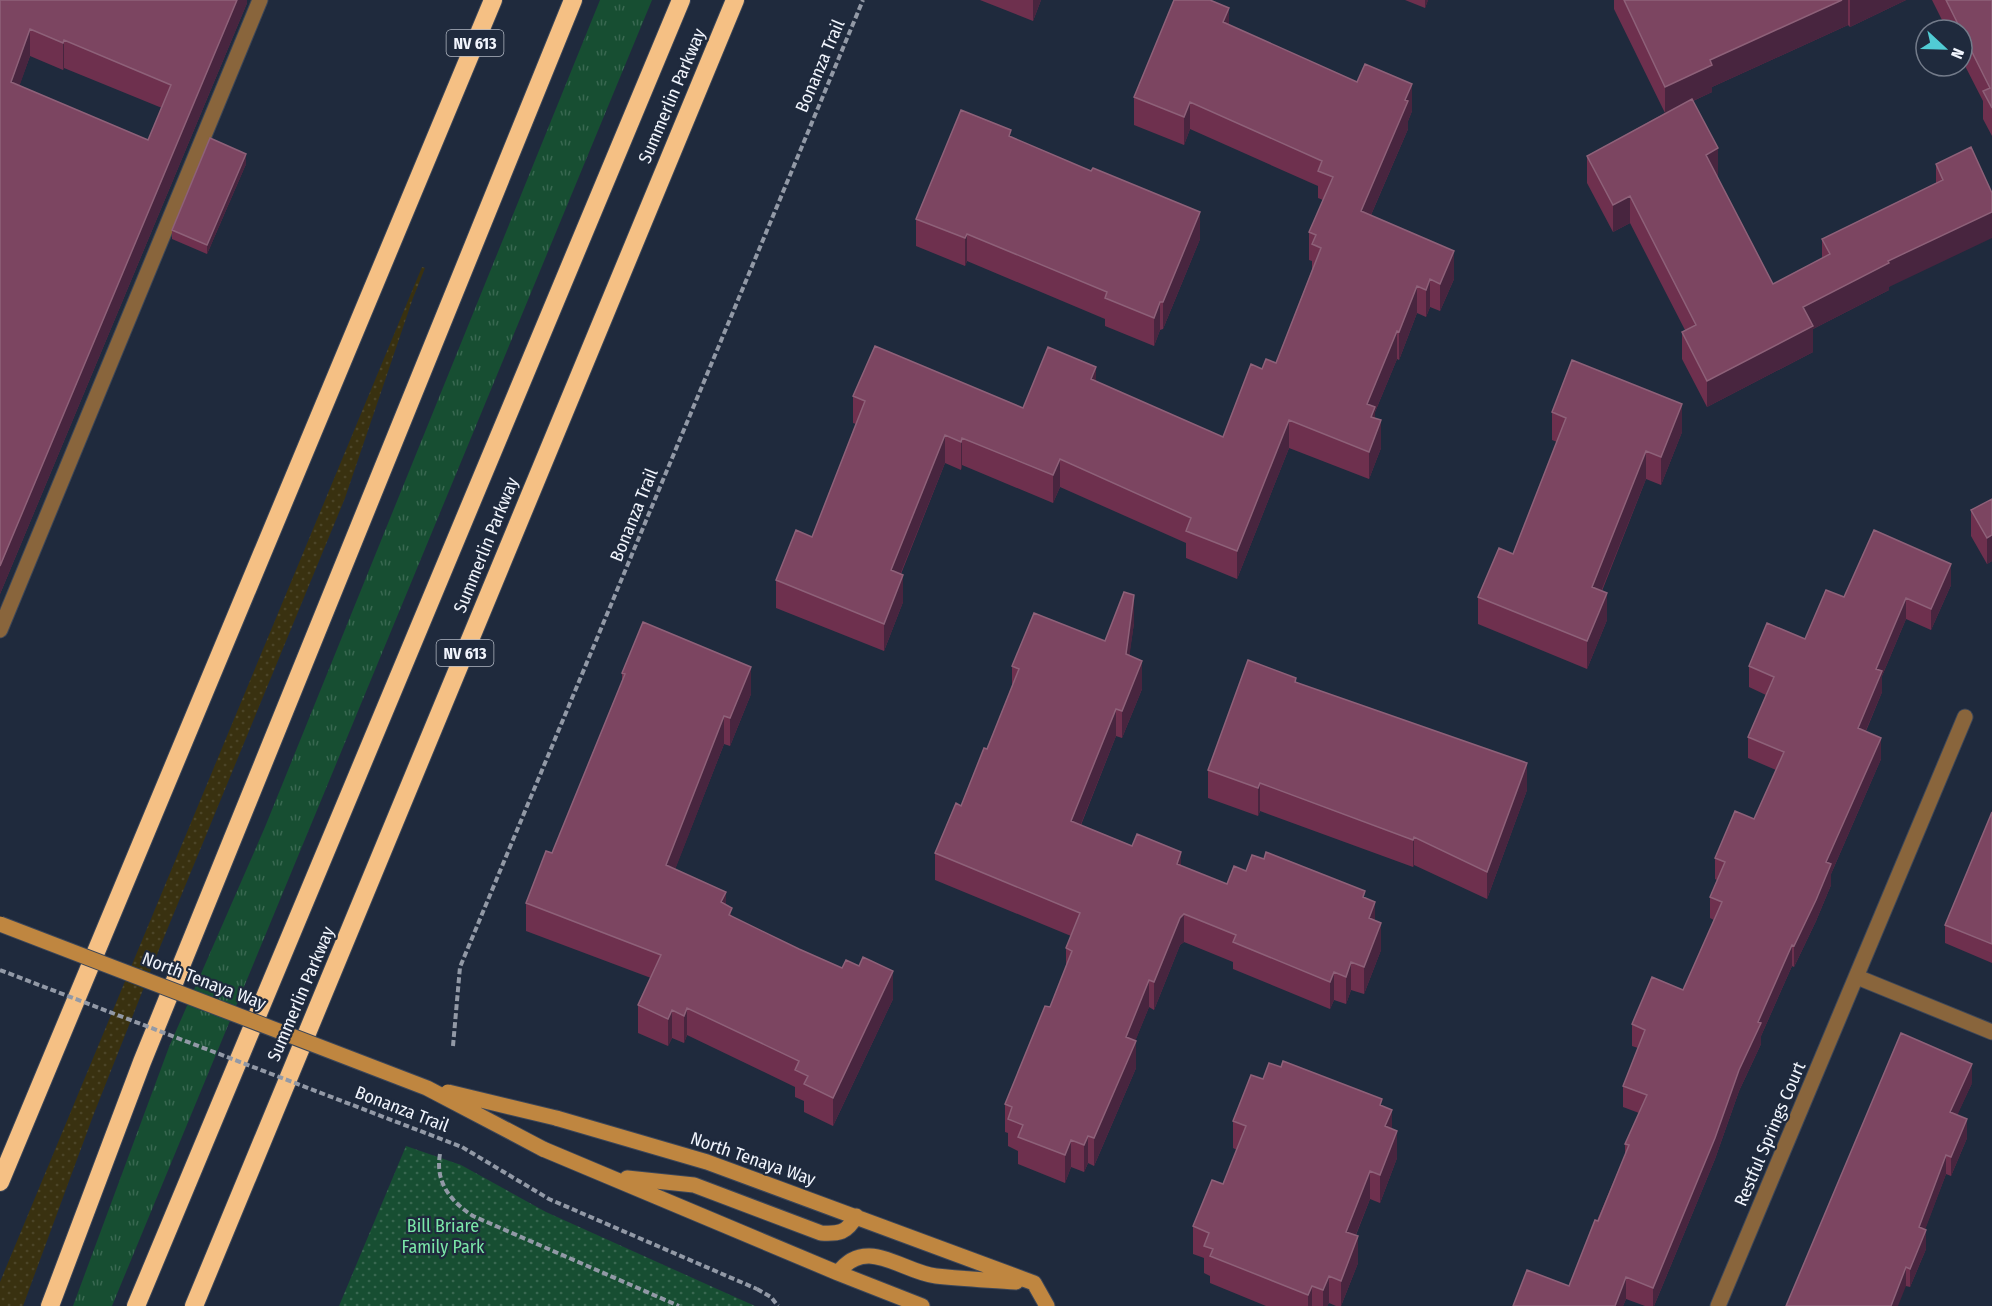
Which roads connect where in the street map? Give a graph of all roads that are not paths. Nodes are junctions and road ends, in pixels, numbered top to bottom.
1 (260, 0) edge
2 (493, 0) edge
3 (573, 0) edge
4 (681, 0) edge
5 (735, 0) edge
6 (0, 630) edge
7 (1965, 717) dead end
8 (0, 924) edge
9 (1857, 977) junction
10 (1992, 1032) edge
11 (51, 1061) junction
12 (427, 1088) junction
13 (0, 1157) edge
14 (612, 1177) junction
15 (0, 1182) edge
16 (856, 1216) junction
17 (838, 1274) junction
18 (1034, 1283) junction
19 (50, 1306) edge
20 (136, 1306) edge
21 (194, 1306) edge
22 (922, 1306) edge
23 (1047, 1306) edge
24 (1718, 1306) edge

1 - 6 street
2 - 11 highway, NV 613
3 - 19 highway
4 - 20 highway
5 - 21 highway, Summerlin Parkway / NV 613
7 - 9 street, Restful Springs Court
8 - 12 main road, North Tenaya Way, bridge
9 - 10 street
9 - 24 street, Restful Springs Court
11 - 13 highway
11 - 15 highway, NV 613
12 - 14 main road, North Tenaya Way, bridge
12 - 16 main road, North Tenaya Way, bridge
14 - 16 main road
14 - 17 main road, North Tenaya Way
16 - 18 main road, North Tenaya Way
17 - 18 main road
17 - 22 main road, North Tenaya Way
18 - 23 main road

